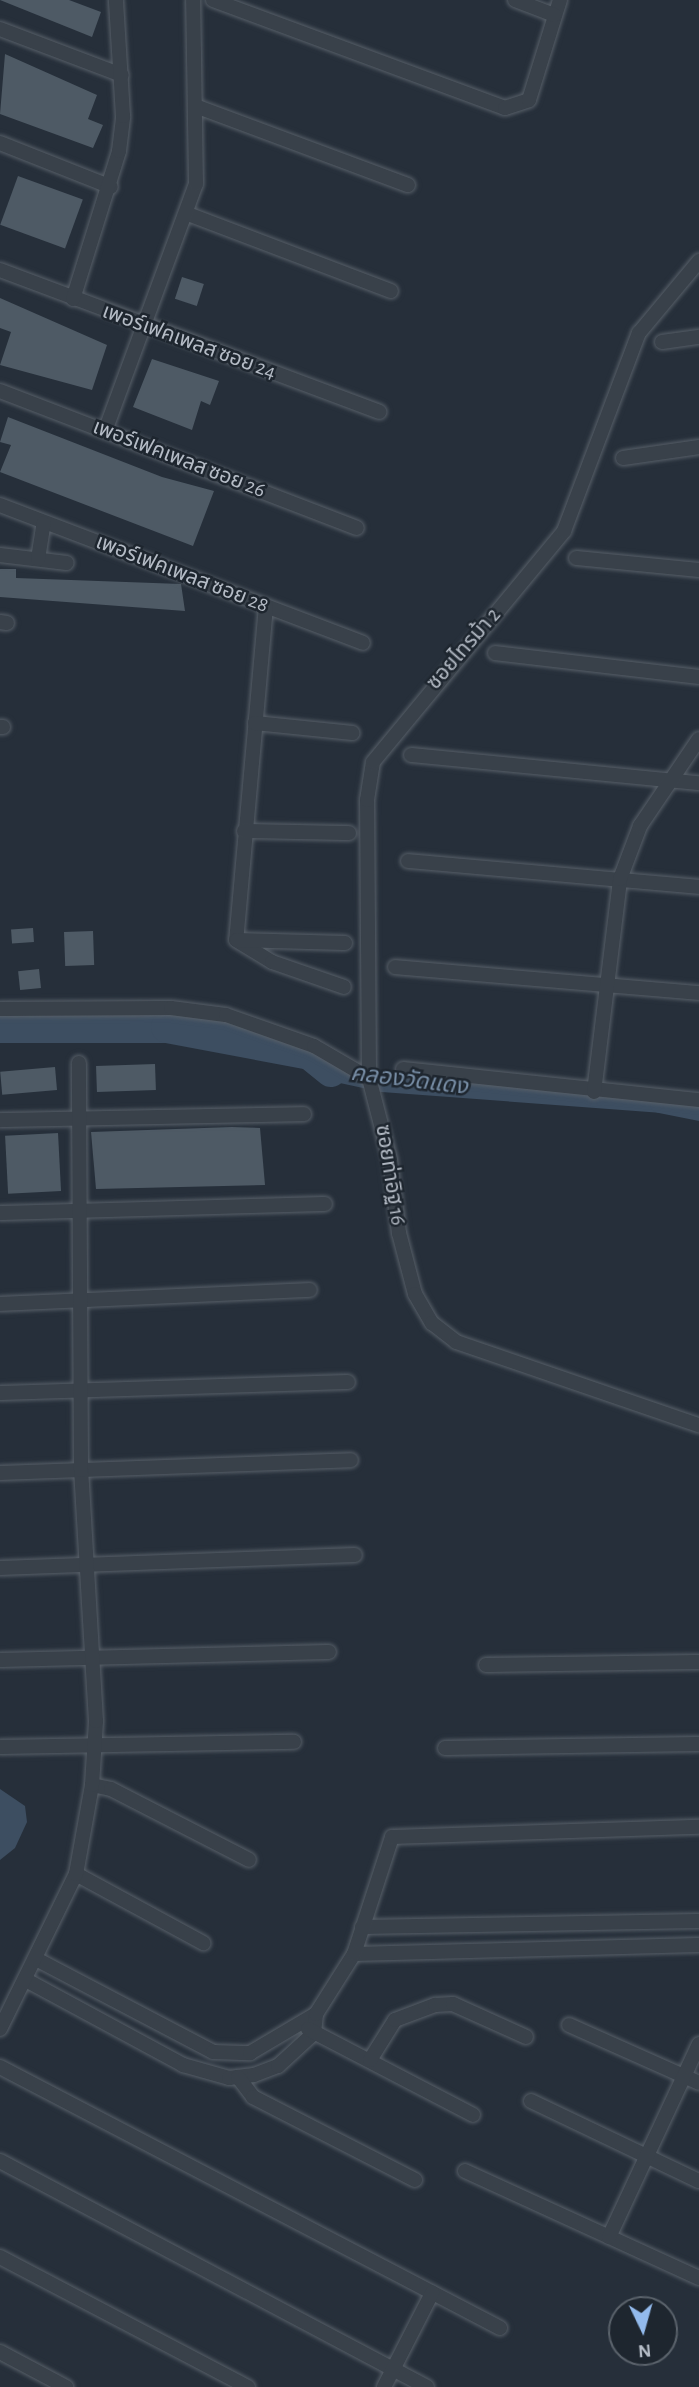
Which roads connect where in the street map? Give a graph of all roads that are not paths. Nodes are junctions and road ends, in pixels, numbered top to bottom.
1 (116, 0) edge
2 (193, 0) edge
3 (213, 0) edge
4 (515, 0) edge
5 (560, 0) edge
6 (554, 15) junction
7 (0, 29) edge
8 (122, 75) junction
9 (198, 107) junction
10 (0, 143) edge
11 (408, 185) dead end
12 (111, 187) junction
13 (188, 214) junction
14 (699, 261) edge
15 (0, 270) edge
16 (391, 291) dead end
17 (73, 299) junction
18 (144, 324) junction
19 (699, 337) edge
20 (662, 342) dead end
21 (0, 391) edge
22 (379, 412) dead end
23 (105, 431) junction
24 (699, 447) edge
25 (623, 458) dead end
26 (0, 505) edge
27 (44, 523) junction
28 (357, 528) dead end
29 (0, 555) edge
30 (576, 558) dead end
31 (38, 559) junction
32 (67, 563) dead end
33 (699, 570) edge
34 (266, 606) junction
35 (363, 643) dead end
36 (495, 653) dead end
37 (699, 677) edge
38 (255, 723) junction
39 (352, 733) dead end
40 (699, 739) edge
41 (411, 755) dead end
42 (672, 781) junction
43 (699, 783) edge
44 (244, 831) junction
45 (349, 833) dead end
46 (408, 861) dead end
47 (620, 880) junction
48 (699, 887) edge
49 (236, 940) junction
50 (345, 943) dead end
51 (395, 967) dead end
52 (607, 985) junction
53 (344, 987) dead end
54 (699, 993) edge
55 (0, 1009) edge
56 (79, 1063) dead end
57 (402, 1069) dead end
58 (369, 1078) junction
59 (594, 1092) junction
60 (699, 1100) edge
61 (304, 1114) dead end
62 (79, 1117) junction
63 (0, 1120) edge
64 (325, 1204) dead end
65 (80, 1210) junction
66 (0, 1213) edge
67 (310, 1290) dead end
68 (80, 1301) junction
69 (0, 1304) edge
70 (348, 1382) dead end
71 (81, 1391) junction
72 (0, 1393) edge
73 (699, 1425) edge
74 (351, 1460) dead end
75 (81, 1470) junction
76 (0, 1473) edge
77 (355, 1555) dead end
78 (86, 1565) junction
79 (0, 1568) edge
80 (329, 1652) dead end
81 (91, 1657) junction
82 (0, 1660) edge
83 (699, 1662) edge
84 (486, 1665) dead end
85 (294, 1742) dead end
86 (699, 1744) edge
87 (0, 1747) edge
88 (445, 1748) dead end
89 (92, 1749) junction
90 (92, 1786) junction
91 (699, 1827) edge
92 (249, 1860) dead end
93 (76, 1874) junction
94 (699, 1921) edge
95 (502, 1924) junction
96 (362, 1927) junction
97 (203, 1943) dead end
98 (699, 1944) edge
99 (503, 1948) junction
100 (354, 1954) junction
101 (38, 1960) junction
102 (26, 1980) junction
103 (316, 2014) junction
104 (300, 2021) junction
105 (569, 2025) dead end
106 (0, 2029) edge
107 (314, 2034) junction
108 (526, 2038) dead end
109 (699, 2044) edge
110 (370, 2060) junction
111 (0, 2067) edge
112 (684, 2076) junction
113 (238, 2077) junction
114 (699, 2083) edge
115 (531, 2101) dead end
116 (473, 2115) dead end
117 (647, 2156) junction
118 (0, 2161) edge
119 (465, 2172) dead end
120 (415, 2180) dead end
121 (699, 2181) edge
122 (609, 2237) junction
123 (0, 2257) edge
124 (699, 2278) edge
125 (432, 2292) junction
126 (500, 2328) dead end
127 (0, 2352) edge
128 (393, 2369) junction
129 (66, 2387) edge
130 (248, 2387) edge
131 (384, 2387) edge
132 (427, 2387) edge

1 - 8 street
2 - 9 street
3 - 6 street
4 - 6 street
5 - 6 street
7 - 8 street
8 - 12 street
9 - 11 street
9 - 13 street
10 - 12 street
12 - 17 street
13 - 16 street
13 - 18 street
14 - 58 street, ซอยไทรม้า 2
15 - 17 street, เพอร์เฟคเพลส ซอย 24
17 - 18 street, เพอร์เฟคเพลส ซอย 24
18 - 22 street, เพอร์เฟคเพลส ซอย 24
18 - 23 street
19 - 20 street
21 - 23 street, เพอร์เฟคเพลส ซอย 26
23 - 28 street, เพอร์เฟคเพลส ซอย 26
24 - 25 street
26 - 27 street, เพอร์เฟคเพลส ซอย 28
27 - 31 street
27 - 34 street, เพอร์เฟคเพลส ซอย 28
29 - 31 street
30 - 33 street
31 - 32 street
34 - 35 street, เพอร์เฟคเพลส ซอย 28
34 - 38 street
36 - 37 street
38 - 39 street
38 - 44 street
40 - 42 street
41 - 42 street
42 - 43 street
42 - 47 street
44 - 45 street
44 - 49 street
46 - 47 street
47 - 48 street
47 - 52 street
49 - 50 street
49 - 53 street
51 - 52 street
52 - 54 street
52 - 59 street
55 - 58 street
56 - 62 street
57 - 59 street
58 - 73 street, ซอยท่าอิฐ 16
59 - 60 street
61 - 62 street
62 - 63 street
62 - 65 street
64 - 65 street
65 - 66 street
65 - 68 street
67 - 68 street
68 - 69 street
68 - 71 street
70 - 71 street
71 - 72 street
71 - 75 street
74 - 75 street
75 - 76 street
75 - 78 street
77 - 78 street
78 - 79 street
78 - 81 street
80 - 81 street
81 - 82 street
81 - 89 street
83 - 84 street
85 - 89 street
86 - 88 street
87 - 89 street
89 - 90 street
90 - 92 street
90 - 93 street
91 - 96 street
93 - 97 street
93 - 101 street
94 - 95 street
95 - 96 street
95 - 99 street
96 - 100 street
98 - 99 street
99 - 100 street
100 - 103 street
101 - 102 street
101 - 104 street
102 - 106 street
102 - 113 street
103 - 104 street
103 - 107 street
104 - 107 street
105 - 112 street
107 - 110 street
107 - 113 street
108 - 110 street
109 - 112 street
110 - 116 street
111 - 125 street
112 - 114 street
112 - 117 street
113 - 120 street
115 - 117 street
117 - 121 street
117 - 122 street
118 - 128 street
119 - 122 street
122 - 124 street
123 - 130 street
125 - 126 street
125 - 128 street
127 - 129 street
128 - 131 street
128 - 132 street

